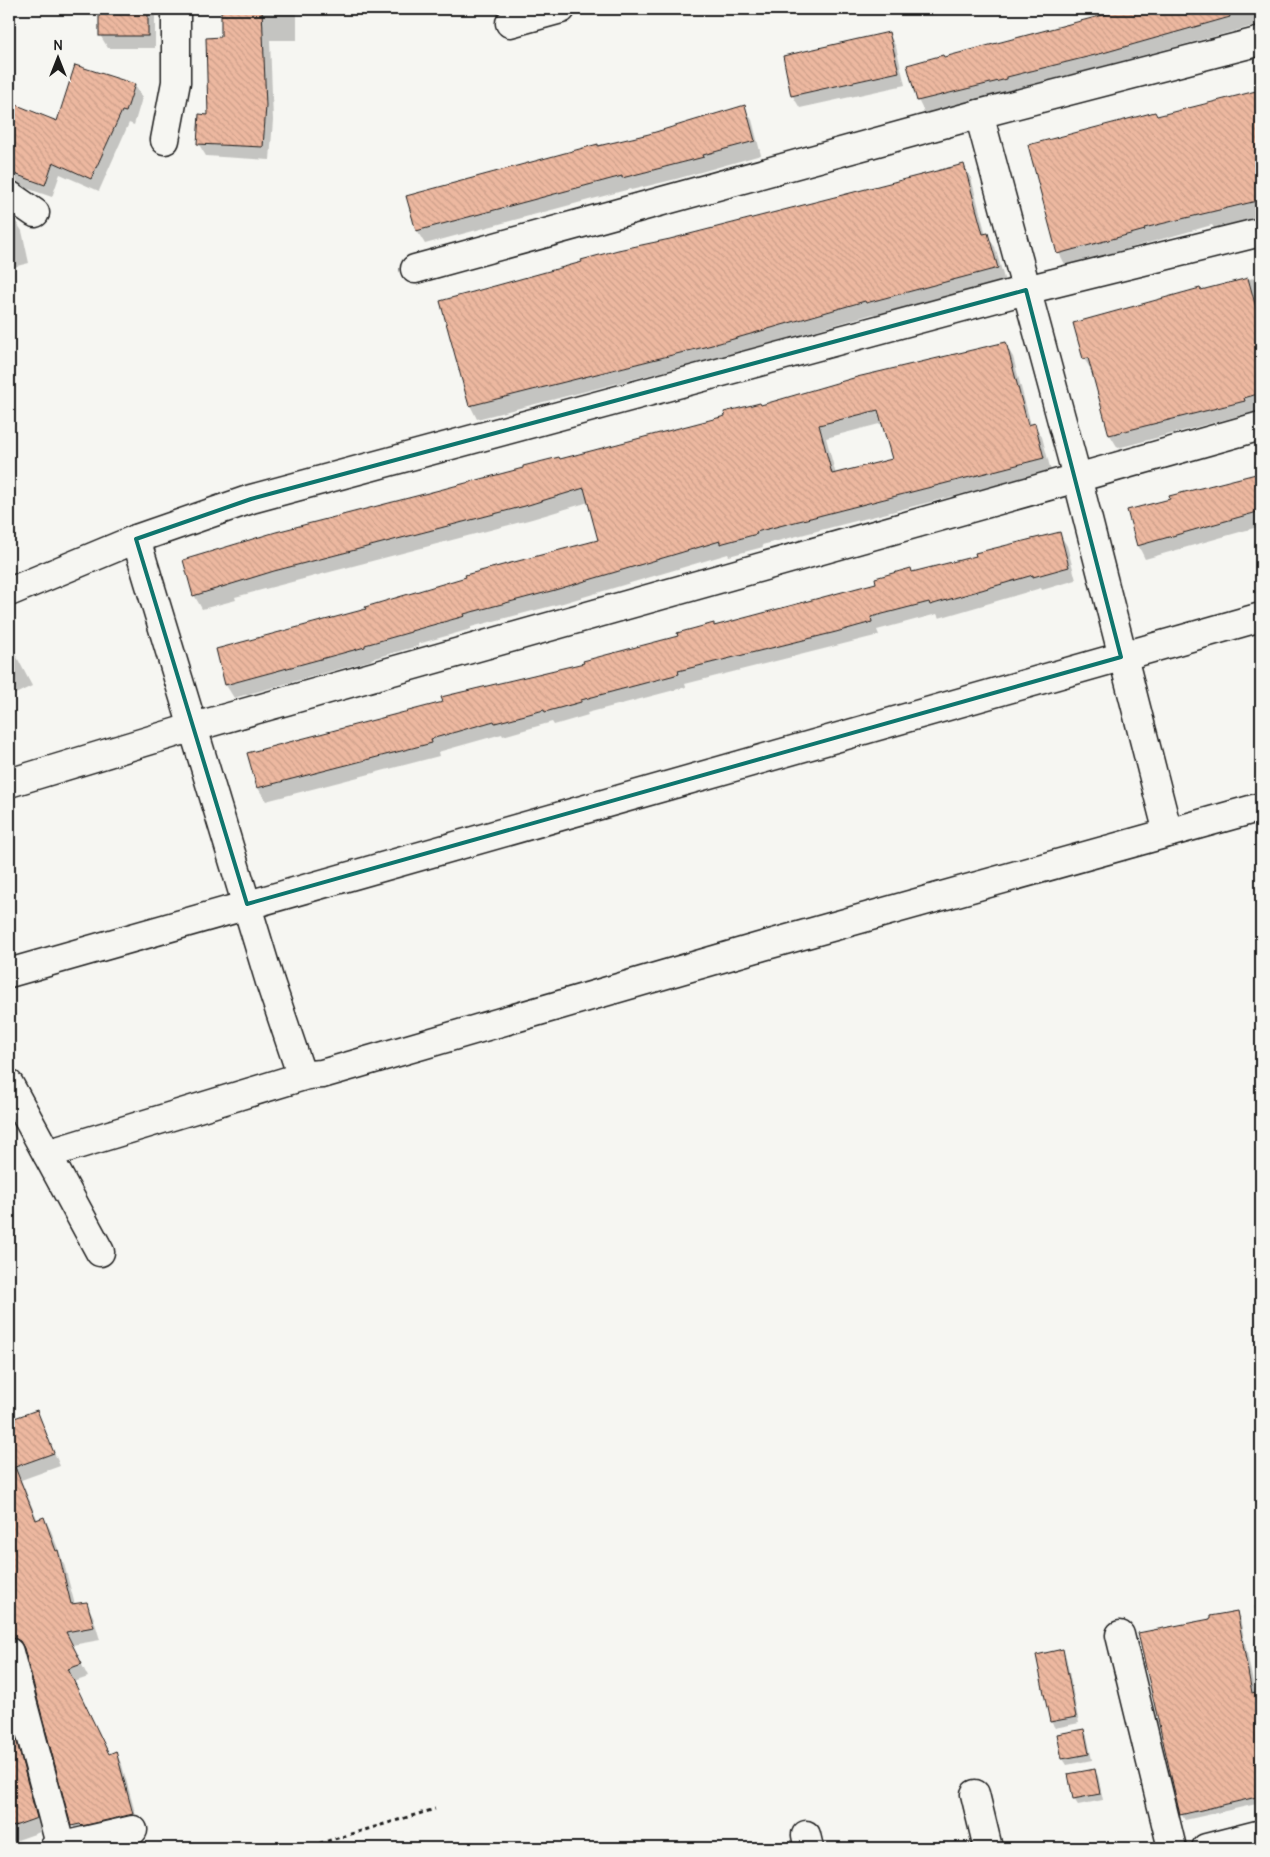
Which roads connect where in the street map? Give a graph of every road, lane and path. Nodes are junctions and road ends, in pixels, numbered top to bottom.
1 (176, 9) edge
2 (556, 10) edge
3 (510, 23) dead end
4 (1261, 41) edge
5 (979, 114) junction
6 (165, 140) dead end
7 (9, 195) edge
8 (35, 213) dead end
9 (1261, 232) edge
10 (415, 269) dead end
11 (1026, 290) junction
12 (1261, 426) edge
13 (1077, 477) junction
14 (136, 539) junction
15 (9, 592) edge
16 (1261, 617) edge
17 (1121, 657) junction
18 (194, 727) junction
19 (9, 783) edge
20 (1261, 807) edge
21 (1168, 833) junction
22 (247, 904) junction
23 (9, 973) edge
24 (307, 1075) junction
25 (9, 1084) edge
26 (46, 1154) junction
27 (100, 1252) dead end
28 (1120, 1636) dead end
29 (9, 1652) edge
30 (975, 1794) dead end
31 (435, 1809) dead end
32 (133, 1830) dead end
33 (1261, 1834) edge
34 (59, 1848) edge
35 (304, 1848) edge
36 (988, 1848) edge
37 (1172, 1848) edge
38 (1206, 1848) edge

1 - 6 street
2 - 3 street
4 - 5 street
5 - 10 street
5 - 11 street
7 - 8 street
9 - 11 street
11 - 13 street
11 - 14 street
12 - 13 street
13 - 17 street
13 - 18 street
14 - 15 street
14 - 18 street
16 - 17 street
17 - 21 street
17 - 22 street
18 - 19 street
18 - 22 street
20 - 21 street
21 - 24 street
22 - 23 street
22 - 24 street
24 - 26 street
25 - 26 street
26 - 27 street
28 - 37 street
29 - 34 street
30 - 36 street
31 - 35 path
32 - 34 street
33 - 38 street

